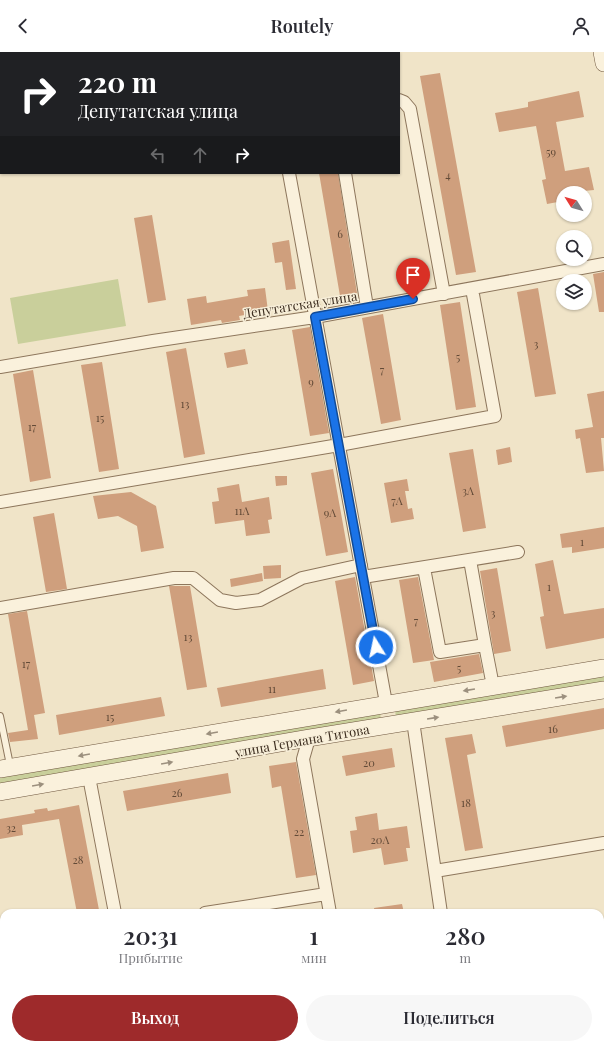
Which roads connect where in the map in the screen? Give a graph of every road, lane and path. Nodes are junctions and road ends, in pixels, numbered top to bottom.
1 (602, 52) edge
2 (604, 63) edge
3 (400, 100) edge
4 (289, 174) edge
5 (345, 174) edge
6 (604, 264) edge
7 (472, 289) junction
8 (444, 294) junction
9 (367, 307) junction
10 (315, 317) junction
11 (0, 367) edge
12 (339, 445) junction
13 (0, 502) edge
14 (518, 552) dead end
15 (470, 560) junction
16 (361, 565) junction
17 (424, 568) junction
18 (363, 577) junction
19 (0, 608) edge
20 (485, 645) junction
21 (604, 668) edge
22 (493, 686) junction
23 (604, 690) edge
24 (388, 703) junction
25 (0, 718) edge
26 (413, 721) junction
27 (393, 724) junction
28 (309, 738) junction
29 (5, 768) edge
30 (90, 777) junction
31 (0, 792) edge
32 (604, 843) edge
33 (435, 871) junction
34 (326, 894) junction
35 (114, 909) edge
36 (238, 909) edge
37 (329, 909) edge
38 (440, 909) edge

1 - 2 street
3 - 8 street
4 - 10 street
5 - 9 street
6 - 7 street, Депутатская улица
7 - 8 street, Депутатская улица
7 - 12 street
8 - 9 street, Депутатская улица
9 - 10 street, Депутатская улица
10 - 11 street, Депутатская улица
10 - 12 street
12 - 13 street
12 - 16 street
14 - 15 street
15 - 17 street
15 - 20 street
16 - 18 street
16 - 19 street
17 - 18 street
17 - 20 street
18 - 24 street
20 - 22 street
21 - 22 street, улица Германа Титова
22 -> 24 street, улица Германа Титова
26 -> 23 street, улица Германа Титова
24 - 27 street
24 -> 29 street, улица Германа Титова
25 - 29 lane
26 - 27 street, улица Германа Титова
26 - 33 street
27 - 28 street, улица Германа Титова
30 -> 28 street, улица Германа Титова
28 - 34 street
31 -> 30 street, улица Германа Титова
30 - 35 street
32 - 33 street
33 - 38 street
34 - 36 street
34 - 37 street

